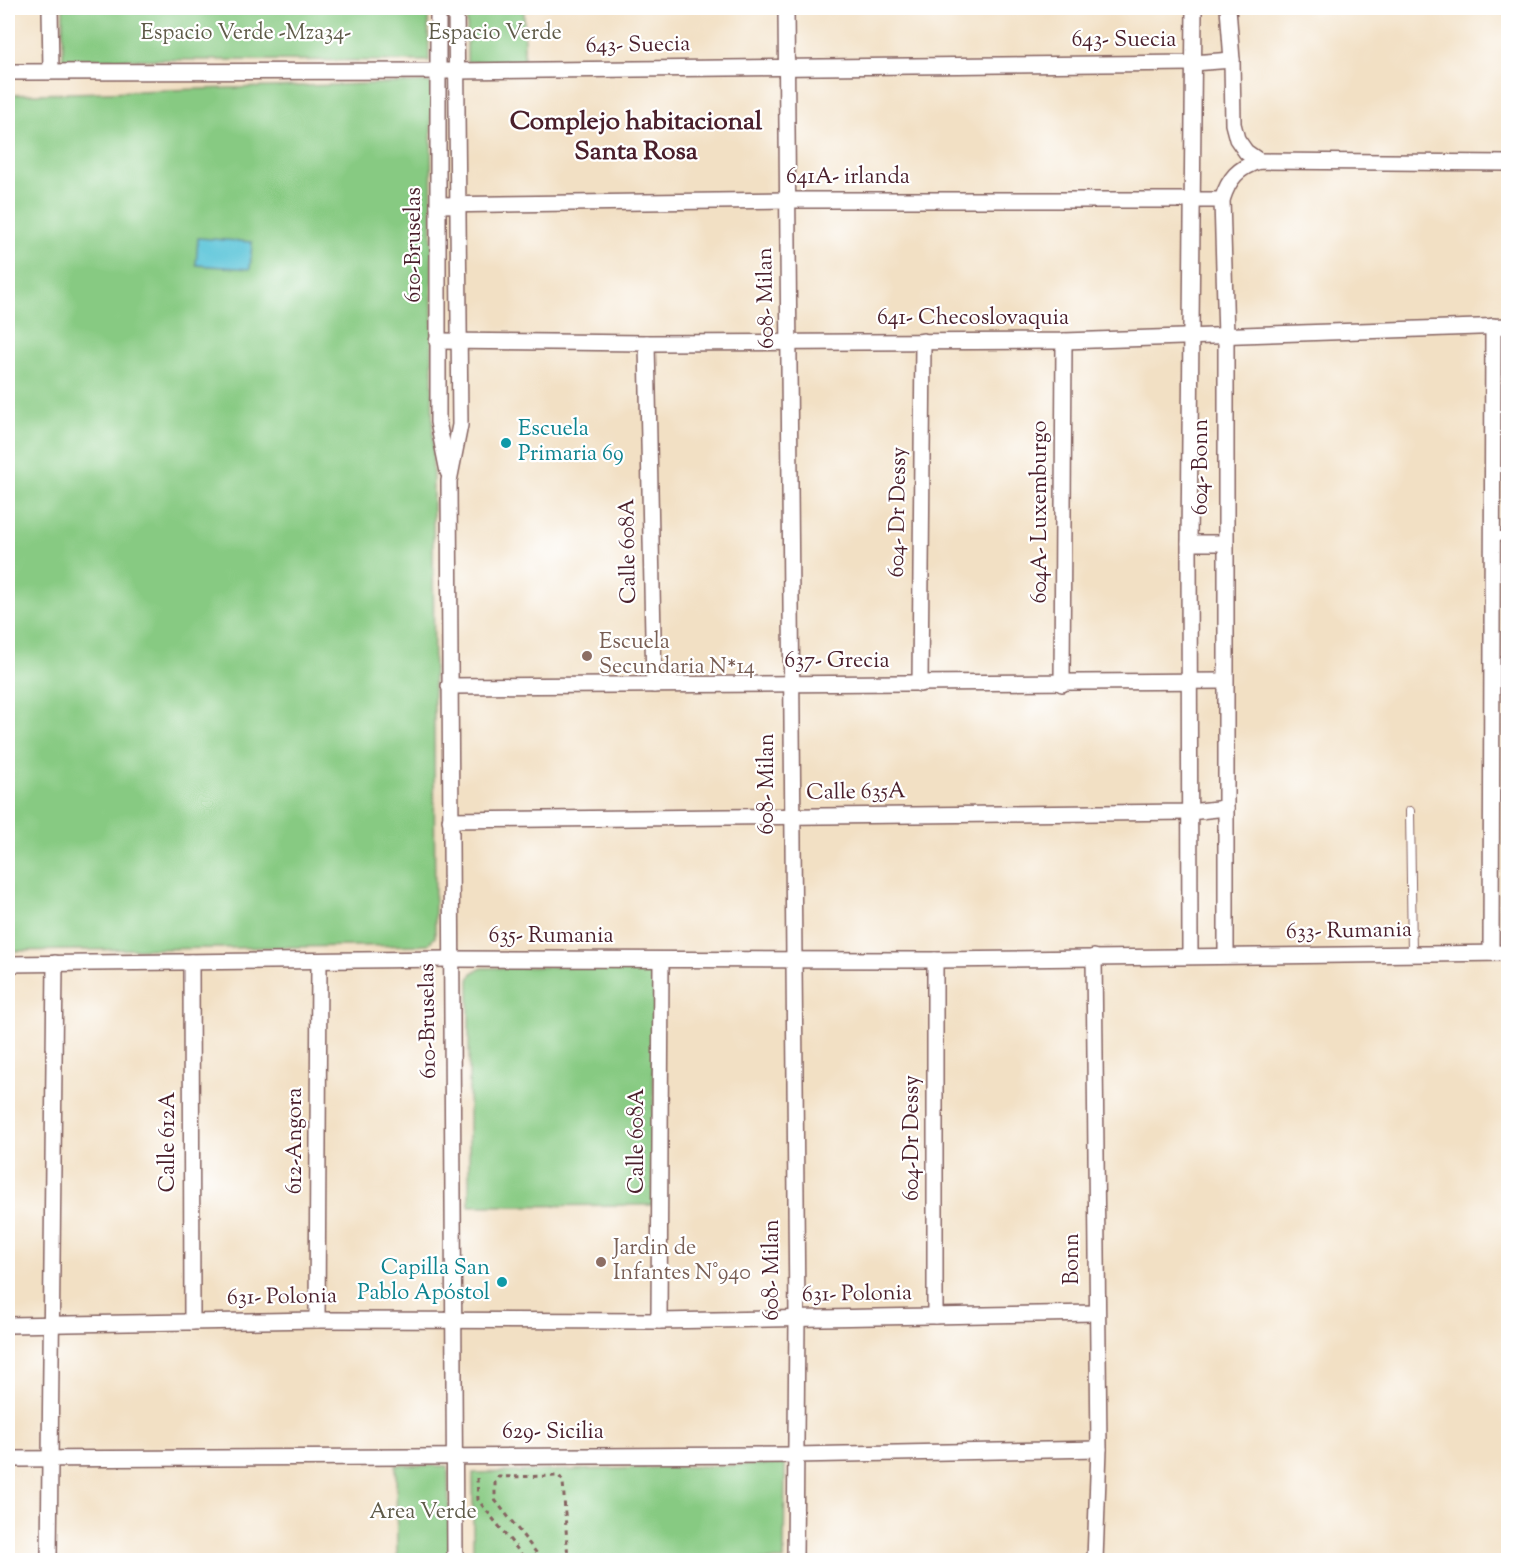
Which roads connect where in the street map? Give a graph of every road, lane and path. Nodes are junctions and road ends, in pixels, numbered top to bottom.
1 (50, 8) edge
2 (438, 8) edge
3 (456, 8) edge
4 (786, 8) edge
5 (1194, 8) edge
6 (1228, 8) edge
7 (1232, 60) junction
8 (1193, 63) junction
9 (787, 66) junction
10 (439, 70) junction
11 (51, 71) junction
12 (457, 71) junction
13 (8, 72) edge
14 (1259, 161) junction
15 (1509, 163) edge
16 (1193, 198) junction
17 (788, 200) junction
18 (1222, 200) junction
19 (438, 205) junction
20 (458, 205) junction
21 (1501, 326) edge
22 (1226, 337) junction
23 (1191, 338) junction
24 (459, 340) junction
25 (437, 341) junction
26 (790, 341) junction
27 (924, 341) junction
28 (1064, 342) junction
29 (648, 344) junction
30 (449, 481) junction
31 (1493, 536) junction
32 (1509, 536) edge
33 (1189, 543) junction
34 (1224, 543) junction
35 (1225, 681) junction
36 (1191, 683) junction
37 (920, 684) junction
38 (1062, 684) junction
39 (654, 685) junction
40 (790, 685) junction
41 (449, 686) junction
42 (1226, 808) junction
43 (1410, 811) dead end
44 (1190, 812) junction
45 (791, 816) junction
46 (450, 820) junction
47 (1491, 953) junction
48 (1509, 953) edge
49 (1412, 954) junction
50 (1190, 956) junction
51 (1226, 956) junction
52 (1094, 957) junction
53 (451, 959) junction
54 (661, 960) junction
55 (793, 960) junction
56 (935, 960) junction
57 (191, 962) junction
58 (320, 962) junction
59 (55, 963) junction
60 (8, 964) edge
61 (1096, 1313) junction
62 (935, 1316) junction
63 (796, 1319) junction
64 (317, 1320) junction
65 (456, 1321) junction
66 (192, 1322) junction
67 (660, 1322) junction
68 (50, 1324) junction
69 (8, 1325) edge
70 (1099, 1449) junction
71 (454, 1455) junction
72 (795, 1455) junction
73 (50, 1459) junction
74 (8, 1460) edge
75 (477, 1478) dead end
76 (49, 1560) edge
77 (454, 1560) edge
78 (526, 1560) edge
79 (542, 1560) edge
80 (568, 1560) edge
81 (795, 1560) edge
82 (1095, 1560) edge

1 - 11 street
2 - 10 street, 610-Bruselas
3 - 12 street, 610-Bruselas
4 - 9 street, 608- Milan
5 - 8 street, 604- Bonn
6 - 7 street
7 - 8 street, 643- Suecia
7 - 14 street
8 - 9 street, 643- Suecia
8 - 16 street, 604- Bonn
9 - 12 street, 643- Suecia
9 - 17 street, 608- Milan
10 - 11 street, 643- Suecia
10 - 12 street, 643- Suecia
10 - 19 street, 610-Bruselas
11 - 13 street, 643- Suecia
12 - 20 street, 610-Bruselas
14 - 15 street
14 - 18 street, 604- Bonn
16 - 17 street, 641A- irlanda
16 - 18 street, 641A- irlanda
16 - 23 street, 604- Bonn
17 - 20 street, 641A- irlanda
17 - 26 street, 608- Milan
18 - 22 street, 604- Bonn
19 - 20 street, 641A- irlanda
19 - 25 street, 610-Bruselas
20 - 24 street, 610-Bruselas
21 - 22 street, 641- Checoslovaquia
21 - 31 street
22 - 23 street, 641- Checoslovaquia
22 - 34 street, 604- Bonn
23 - 28 street, 641- Checoslovaquia
23 - 33 street, 604- Bonn
24 - 25 street, 641- Checoslovaquia
24 - 29 street, 641- Checoslovaquia
24 - 30 street, 610-Bruselas
25 - 30 street, 610-Bruselas
26 - 27 street, 641- Checoslovaquia
26 - 29 street, 641- Checoslovaquia
26 - 40 street, 608- Milan
27 - 28 street, 641- Checoslovaquia
27 - 37 street, 604- Dr Dessy
28 - 38 street, 604A- Luxemburgo
29 - 39 street, Calle 608A
30 - 41 street, 610-Bruselas
31 - 32 lane
31 - 47 street
33 - 34 street
33 - 36 street, 604- Bonn
34 - 35 street, 604- Bonn
35 - 36 street, 637- Grecia
35 - 42 street, 604- Bonn
36 - 38 street, 637- Grecia
36 - 44 street, 604- Bonn
37 - 38 street, 637- Grecia
37 - 40 street, 637- Grecia
39 - 40 street, 637- Grecia
39 - 41 street, 637- Grecia
40 - 45 street, 608- Milan
41 - 46 street, 610-Bruselas
42 - 44 street, Calle 635A
42 - 51 street, 604- Bonn
43 - 49 lane
44 - 45 street, Calle 635A
44 - 50 street, 604- Bonn
45 - 46 street, Calle 635A
45 - 55 street, 608- Milan
46 - 53 street, 610-Bruselas
47 - 48 street, 633- Rumania
47 - 49 street, 633- Rumania
49 - 51 street, 633- Rumania
50 - 51 street, 633- Rumania
50 - 52 street, 633- Rumania
52 - 56 street, 635- Rumania
52 - 61 street, Bonn
53 - 54 street, 635- Rumania
53 - 58 street, 635- Rumania
53 - 65 street, 610-Bruselas
54 - 55 street, 635- Rumania
54 - 67 street, Calle 608A
55 - 56 street, 635- Rumania
55 - 63 street, 608- Milan
56 - 62 street, 604-Dr Dessy
57 - 58 street, 635- Rumania
57 - 59 street, 635- Rumania
57 - 66 street, Calle 612A
58 - 64 street, 612-Angora
59 - 60 street, 635- Rumania
59 - 68 street
61 - 62 street, 631- Polonia
61 - 70 street, Bonn
62 - 63 street, 631- Polonia
63 - 67 street, 631- Polonia
63 - 72 street, 608- Milan
64 - 65 street, 631- Polonia
64 - 66 street, 631- Polonia
65 - 67 street, 631- Polonia
65 - 71 street, 610-Bruselas
66 - 68 street, 631- Polonia
68 - 69 street, 631- Polonia
68 - 73 street
70 - 72 street, 629- Sicilia
70 - 82 street, Bonn
71 - 72 street, 629- Sicilia
71 - 73 street, 629- Sicilia
71 - 77 street, 610-Bruselas
72 - 81 street, 608- Milan
73 - 74 street, 629- Sicilia
73 - 76 street
75 - 78 path
79 - 80 path

